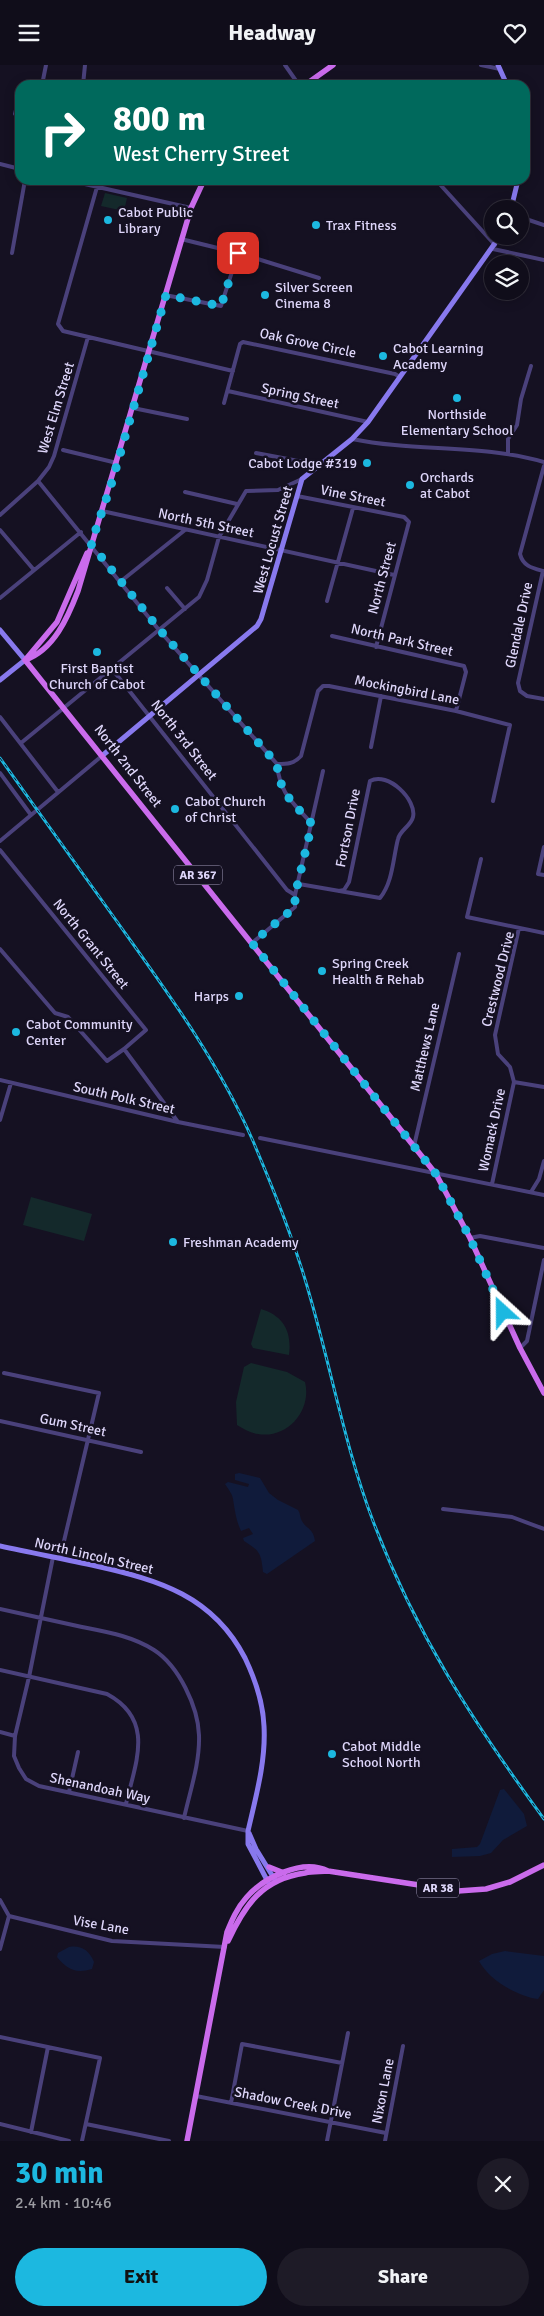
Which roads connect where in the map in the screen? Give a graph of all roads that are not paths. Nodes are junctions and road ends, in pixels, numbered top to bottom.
1 (46, 65) edge
2 (85, 65) edge
3 (285, 65) edge
4 (333, 65) edge
5 (481, 65) edge
6 (499, 67) edge
7 (43, 80) edge
8 (83, 80) edge
9 (296, 80) edge
10 (312, 80) edge
11 (505, 80) edge
12 (0, 164) edge
13 (15, 168) edge
14 (24, 185) edge
15 (89, 185) edge
16 (202, 185) edge
17 (440, 185) edge
18 (517, 185) edge
19 (97, 187) junction
20 (513, 200) edge
21 (191, 208) junction
22 (529, 220) edge
23 (544, 225) edge
24 (182, 239) junction
25 (494, 247) junction
26 (12, 253) dead end
27 (238, 253) junction
28 (544, 261) edge
29 (319, 278) dead end
30 (166, 295) junction
31 (88, 337) junction
32 (149, 351) junction
33 (531, 366) dead end
34 (233, 371) junction
35 (400, 377) junction
36 (228, 391) junction
37 (224, 403) dead end
38 (133, 408) junction
39 (187, 419) dead end
40 (368, 423) junction
41 (352, 439) junction
42 (63, 451) dead end
43 (256, 453) dead end
44 (508, 453) junction
45 (117, 463) junction
46 (544, 464) edge
47 (314, 467) junction
48 (302, 479) junction
49 (40, 483) junction
50 (185, 492) dead end
51 (297, 496) junction
52 (237, 503) junction
53 (353, 508) junction
54 (102, 511) junction
55 (0, 515) edge
56 (404, 517) joint
57 (185, 529) junction
58 (0, 530) edge
59 (81, 532) junction
60 (219, 537) junction
61 (91, 544) junction
62 (282, 551) junction
63 (338, 563) junction
64 (34, 570) junction
65 (543, 571) edge
66 (394, 575) junction
67 (120, 582) junction
68 (167, 588) dead end
69 (0, 598) edge
70 (326, 601) dead end
71 (184, 609) junction
72 (159, 629) junction
73 (0, 630) edge
74 (332, 636) dead end
75 (376, 647) junction
76 (26, 660) junction
77 (112, 669) junction
78 (199, 676) junction
79 (0, 680) edge
80 (382, 696) junction
81 (544, 699) edge
82 (65, 707) junction
83 (456, 711) junction
84 (151, 716) junction
85 (0, 717) edge
86 (21, 743) junction
87 (371, 747) dead end
88 (103, 755) junction
89 (277, 764) junction
90 (323, 771) dead end
91 (0, 773) edge
92 (58, 792) junction
93 (493, 801) dead end
94 (30, 815) junction
95 (312, 824) junction
96 (0, 841) edge
97 (544, 847) edge
98 (0, 851) edge
99 (481, 859) dead end
100 (544, 875) edge
101 (349, 882) junction
102 (298, 884) junction
103 (339, 891) junction
104 (354, 894) junction
105 (295, 895) junction
106 (520, 928) junction
107 (544, 933) edge
108 (252, 943) junction
109 (0, 949) edge
110 (458, 954) dead end
111 (124, 1049) junction
112 (0, 1080) edge
113 (514, 1082) junction
114 (10, 1083) junction
115 (544, 1087) edge
116 (0, 1120) edge
117 (178, 1123) junction
118 (243, 1135) dead end
119 (260, 1138) dead end
120 (414, 1146) junction
121 (544, 1161) edge
122 (436, 1174) junction
123 (492, 1184) junction
124 (531, 1192) junction
125 (544, 1195) edge
126 (470, 1238) junction
127 (544, 1249) edge
128 (544, 1260) edge
129 (520, 1348) junction
130 (4, 1373) dead end
131 (544, 1393) edge
132 (0, 1421) edge
133 (88, 1440) junction
134 (141, 1452) dead end
135 (444, 1509) dead end
136 (544, 1529) edge
137 (0, 1546) edge
138 (54, 1557) junction
139 (60, 1558) junction
140 (0, 1609) edge
141 (41, 1618) junction
142 (0, 1670) edge
143 (29, 1677) junction
144 (0, 1732) edge
145 (15, 1736) junction
146 (78, 1752) dead end
147 (69, 1792) junction
148 (126, 1804) junction
149 (184, 1818) junction
150 (248, 1831) junction
151 (256, 1859) junction
152 (544, 1865) edge
153 (269, 1867) junction
154 (328, 1871) junction
155 (284, 1873) junction
156 (272, 1881) junction
157 (260, 1885) junction
158 (0, 1900) edge
159 (9, 1916) junction
160 (226, 1947) junction
161 (0, 1949) edge
162 (348, 2033) dead end
163 (0, 2037) edge
164 (403, 2046) dead end
165 (48, 2047) junction
166 (342, 2063) junction
167 (196, 2096) junction
168 (231, 2103) junction
169 (331, 2122) junction
170 (0, 2124) edge
171 (86, 2124) junction
172 (31, 2132) junction
173 (386, 2133) junction
174 (68, 2141) edge
175 (82, 2141) edge
176 (170, 2141) edge
177 (187, 2141) edge
178 (327, 2141) edge
179 (385, 2141) edge

1 - 7 street
2 - 8 street
3 - 9 street
4 - 10 main road
5 - 6 street
6 - 11 street
12 - 13 street
14 - 26 street
15 - 19 street
16 - 21 main road
17 - 25 street
18 - 20 street
19 - 21 street
19 - 31 street
21 - 24 main road
22 - 23 street
24 - 27 street
24 - 30 main road
25 - 28 street
25 - 35 street, West Locust Street
27 - 29 street
27 - 30 street
30 - 32 main road
31 - 32 street
31 - 49 street, West Elm Street
32 - 34 street
32 - 38 main road
33 - 44 street
34 - 35 street, Oak Grove Circle
34 - 36 street, Oak Grove Circle
35 - 40 street, West Locust Street
36 - 37 street, Oak Grove Circle
36 - 40 street, Spring Street
38 - 39 street
38 - 45 main road
40 - 41 street, West Locust Street
41 - 44 street
41 - 47 street, West Locust Street
42 - 45 street
43 - 47 street
44 - 46 street
45 - 54 main road
46 - 65 street, Glendale Drive
47 - 48 street, West Locust Street
48 - 51 street, West Locust Street
48 - 52 street
49 - 55 street, West Elm Street
49 - 59 street
50 - 52 street
51 - 53 street, Vine Street
51 - 62 street, West Locust Street
52 - 60 street
53 - 56 street, Vine Street
53 - 63 street
54 - 57 street, North 5th Street
54 - 61 main road
56 - 66 street, North Street
57 - 60 street, North 5th Street
57 - 67 street
58 - 64 street
59 - 61 street
59 - 64 street
60 - 62 street, North 5th Street
60 - 71 street
61 - 67 street
61 - 76 main road
62 - 63 street, North 5th Street
62 - 78 street, West Locust Street
63 - 66 street, North 5th Street
63 - 70 street
64 - 69 street
65 - 81 street, Glendale Drive
66 - 75 street, North Street
67 - 72 street
68 - 71 street
71 - 72 street
72 - 77 street
72 - 78 street
73 - 76 street, North 2nd Street / AR 367
74 - 75 street, North Park Street
75 - 83 street, North Park Street
76 - 79 street
76 - 82 main road, North 2nd Street / AR 367
77 - 82 street
77 - 84 street, North 3rd Street
78 - 84 street, West Locust Street
78 - 89 street
80 - 83 street, Mockingbird Lane
80 - 87 street
80 - 89 street, Mockingbird Lane
82 - 86 street
82 - 88 main road, North 2nd Street / AR 367
83 - 93 street, Mockingbird Lane
84 - 88 street, West Locust Street
84 - 105 street, North 3rd Street
85 - 86 street
86 - 92 street
88 - 92 street, West Locust Street
88 - 108 main road, North 2nd Street / AR 367
89 - 95 street
90 - 95 street
91 - 94 street
92 - 94 street, West Locust Street
94 - 96 street, West Locust Street
95 - 102 street
97 - 100 street
98 - 111 street, North Grant Street
99 - 106 street
101 - 103 street, Fortson Drive
101 - 104 street, Fortson Drive
101 - 104 street, Fortson Drive
102 - 103 street, Fortson Drive
102 - 105 street
103 - 104 street, Fortson Drive
105 - 108 street
106 - 107 street, Crestwood Drive
106 - 113 street, Crestwood Drive
108 - 120 main road, North 2nd Street / AR 367
109 - 111 street
110 - 120 street, Matthews Lane
111 - 117 street
112 - 114 street, South Polk Street
113 - 115 street
113 - 123 street, Womack Drive
114 - 116 street
114 - 117 street, South Polk Street
117 - 118 street, South Polk Street
119 - 122 street
120 - 122 main road, North 2nd Street / AR 367
121 - 124 street
122 - 123 street
122 - 126 main road, North 2nd Street / AR 367
123 - 124 street
124 - 125 street
126 - 127 street
126 - 129 main road, North 2nd Street / AR 367
128 - 129 street
129 - 131 main road, North 2nd Street / AR 367
130 - 133 street
132 - 133 street, Gum Street
133 - 134 street, Gum Street
133 - 139 street
135 - 136 street
137 - 138 street, North Lincoln Street
138 - 139 street, North Lincoln Street
138 - 141 street, Shenandoah Way
139 - 150 street, North Lincoln Street
140 - 141 street
141 - 143 street, Shenandoah Way
141 - 149 street
142 - 143 street
143 - 145 street, Shenandoah Way
143 - 148 street
144 - 145 street
145 - 147 street, Shenandoah Way
146 - 147 street
147 - 148 street, Shenandoah Way
148 - 149 street, Shenandoah Way
149 - 150 street, Shenandoah Way
150 - 151 street, North Lincoln Street
150 - 153 street
151 - 156 street, North Lincoln Street
151 - 157 street
152 - 154 main road, AR 38
153 - 155 main road
153 - 156 street
154 - 155 main road, AR 38
154 - 156 main road, AR 38
155 - 156 main road, AR 38
156 - 157 main road, AR 38
156 - 160 main road, AR 38
157 - 160 main road, AR 38
158 - 159 street
159 - 160 street, Vise Lane
159 - 161 street
160 - 167 main road, AR 38
162 - 166 street
163 - 165 street
164 - 173 street, Nixon Lane
165 - 171 street
165 - 172 street
166 - 168 street
166 - 169 street
167 - 168 street, Shadow Creek Drive
167 - 177 main road, AR 38
168 - 169 street, Shadow Creek Drive
169 - 173 street, Shadow Creek Drive
169 - 178 street
170 - 172 street
171 - 175 street
171 - 176 street
172 - 174 street
173 - 179 street, Nixon Lane

